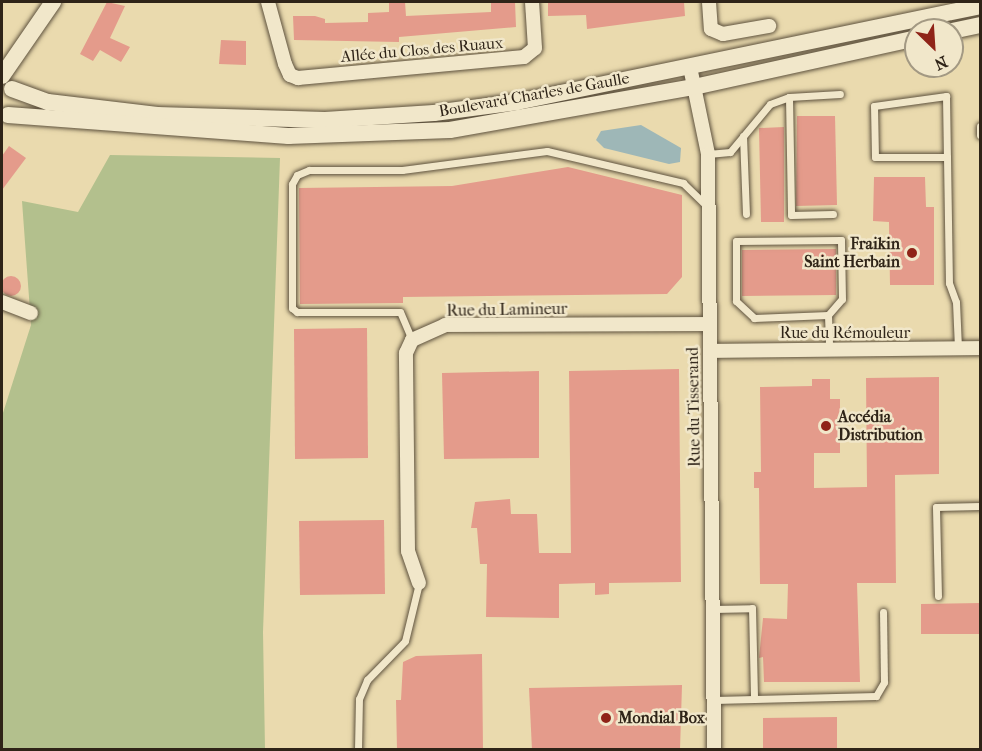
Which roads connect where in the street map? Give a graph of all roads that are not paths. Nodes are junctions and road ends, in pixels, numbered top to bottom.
1 (53, 2) edge
2 (268, 2) edge
3 (532, 2) edge
4 (710, 2) edge
5 (981, 6) edge
6 (981, 25) edge
7 (770, 26) dead end
8 (964, 29) edge
9 (904, 41) edge
10 (690, 67) junction
11 (5, 80) edge
12 (694, 87) junction
13 (840, 94) dead end
14 (789, 97) junction
15 (5, 118) edge
16 (980, 125) edge
17 (981, 135) edge
18 (743, 136) junction
19 (708, 154) junction
20 (947, 157) junction
21 (709, 209) junction
22 (746, 214) dead end
23 (833, 214) dead end
24 (2, 302) edge
25 (31, 312) dead end
26 (828, 315) junction
27 (709, 324) junction
28 (412, 340) junction
29 (958, 348) junction
30 (981, 348) edge
31 (829, 349) junction
32 (710, 351) junction
33 (981, 507) edge
34 (419, 584) joint
35 (938, 596) dead end
36 (713, 609) junction
37 (883, 612) dead end
38 (754, 699) junction
39 (714, 700) junction
40 (358, 750) edge
41 (714, 750) edge

1 - 11 street
2 - 3 street, Allée du Clos des Ruaux
4 - 7 street
5 - 10 street, Boulevard Charles de Gaulle
6 - 8 street
9 - 12 street, Boulevard Charles de Gaulle
10 - 11 street, Boulevard Charles de Gaulle
10 - 12 street, Rue du Tisserand
11 - 15 street
12 - 15 street, Boulevard Charles de Gaulle
12 - 19 street, Rue du Tisserand
13 - 14 lane
14 - 18 lane
14 - 23 lane
16 - 17 lane
18 - 19 lane
18 - 22 lane
19 - 21 street, Rue du Tisserand
20 - 20 lane
20 - 29 lane
21 - 27 street, Rue du Tisserand
21 - 28 lane
24 - 25 street
26 - 26 lane
26 - 31 lane
27 - 28 street, Rue du Lamineur
27 - 32 street, Rue du Tisserand
28 - 34 street
29 - 30 street, Rue du Rémouleur
29 - 31 street, Rue du Rémouleur
31 - 32 street, Rue du Rémouleur
32 - 36 street, Rue du Tisserand
33 - 35 lane
34 - 40 lane
36 - 38 lane
36 - 39 street, Rue du Tisserand
37 - 38 lane
38 - 39 lane
39 - 41 street, Rue du Tisserand

